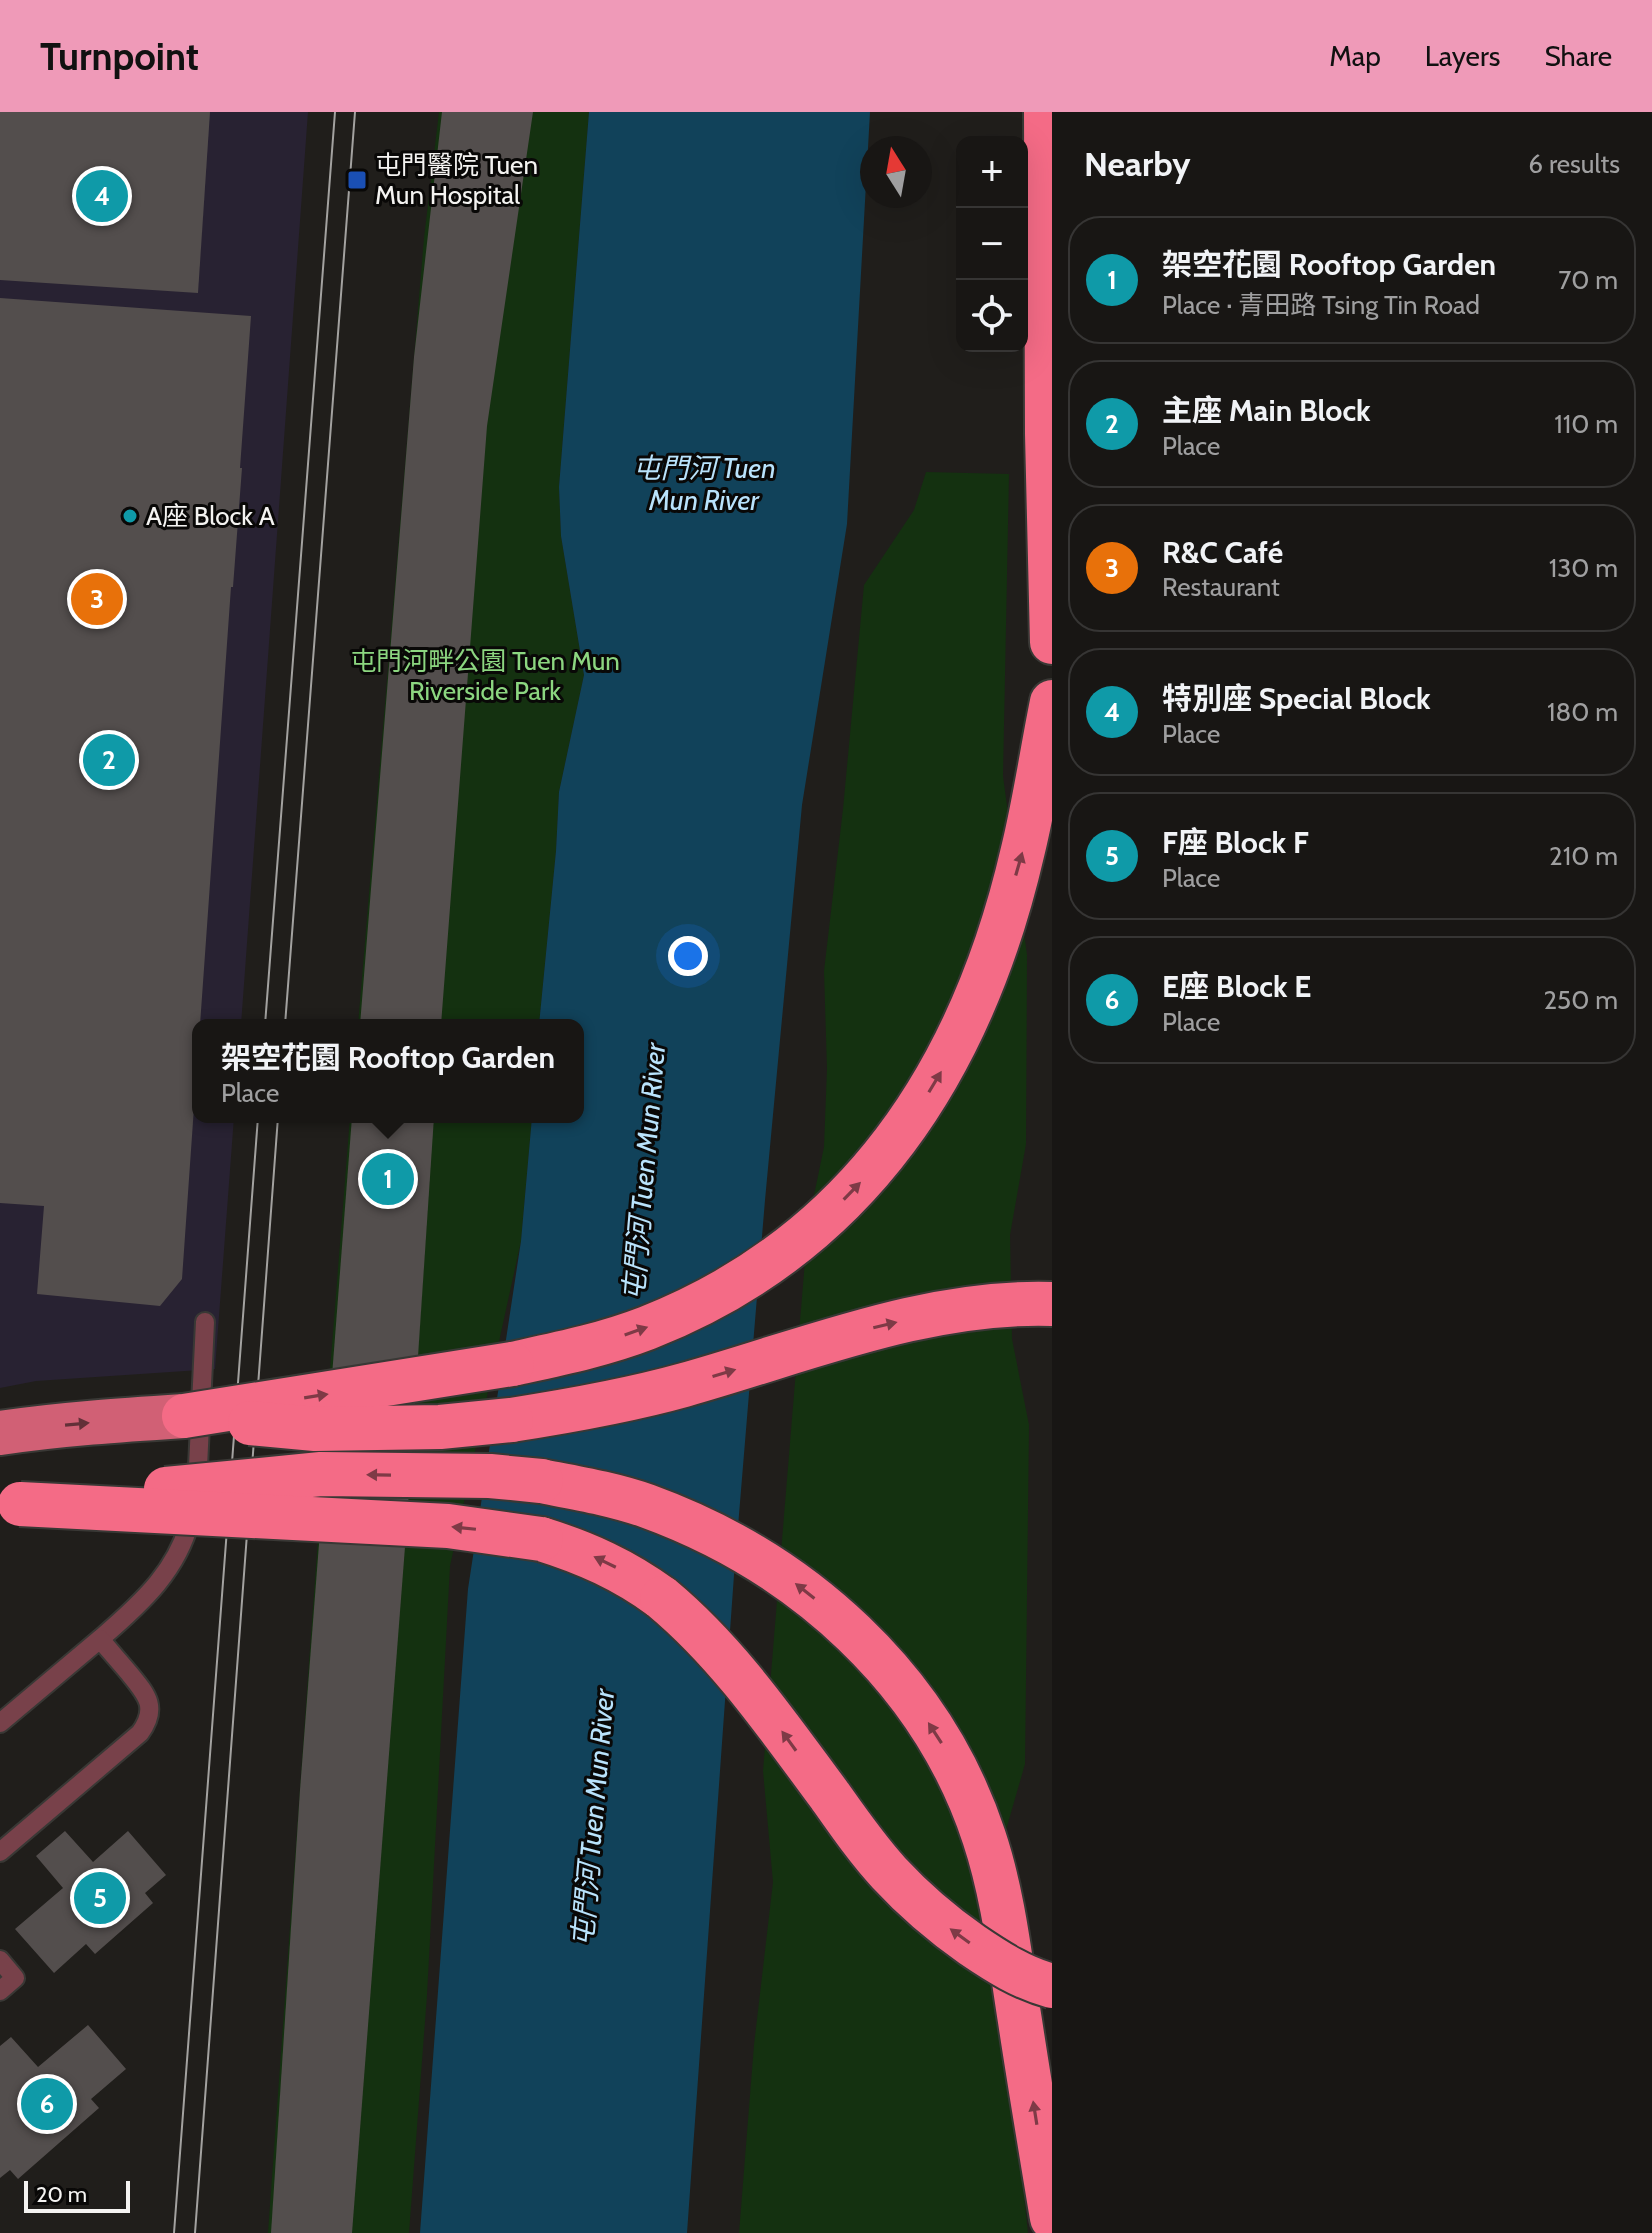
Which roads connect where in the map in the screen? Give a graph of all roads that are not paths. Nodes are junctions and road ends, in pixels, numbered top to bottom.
1 (1046, 112) edge
2 (1052, 642) edge
3 (1052, 702) edge
4 (1052, 1304) edge
5 (205, 1322) dead end
6 (184, 1416) junction
7 (0, 1433) edge
8 (10, 1505) edge
9 (100, 1639) junction
10 (0, 1723) edge
11 (0, 1852) edge
12 (0, 1960) edge
13 (1052, 1986) edge
14 (0, 1991) edge
15 (1052, 2218) edge

1 - 2 highway
6 -> 3 highway, bridge
6 -> 4 highway, bridge
5 - 9 lane
7 -> 6 main road
13 -> 8 highway, bridge
15 -> 8 highway, bridge
9 - 10 lane
9 - 11 lane
12 - 14 lane

